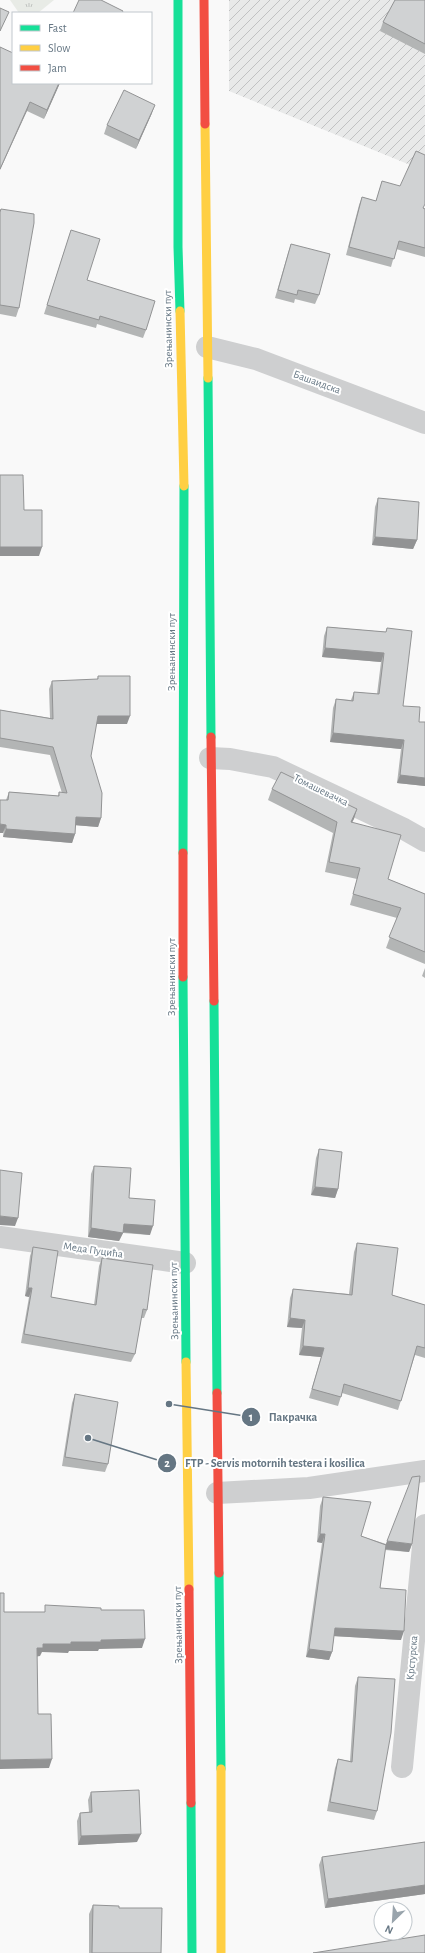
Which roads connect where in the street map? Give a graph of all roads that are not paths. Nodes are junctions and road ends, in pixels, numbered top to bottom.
1 (178, 0) edge
2 (204, 0) edge
3 (208, 347) junction
4 (425, 423) edge
5 (210, 758) junction
6 (425, 842) edge
7 (0, 1237) edge
8 (185, 1263) junction
9 (425, 1471) edge
10 (217, 1493) junction
11 (425, 1524) edge
12 (402, 1767) dead end
13 (192, 1953) edge
14 (221, 1953) edge

1 - 8 main road, Зрењанински пут
2 - 3 main road
3 - 4 street, Башаидска
3 - 5 main road
5 - 6 street, Томашевачка
5 - 10 main road
7 - 8 street, Меда Пуцића
8 - 13 main road, Зрењанински пут
9 - 10 street
10 - 14 main road
11 - 12 street, Крстурска

